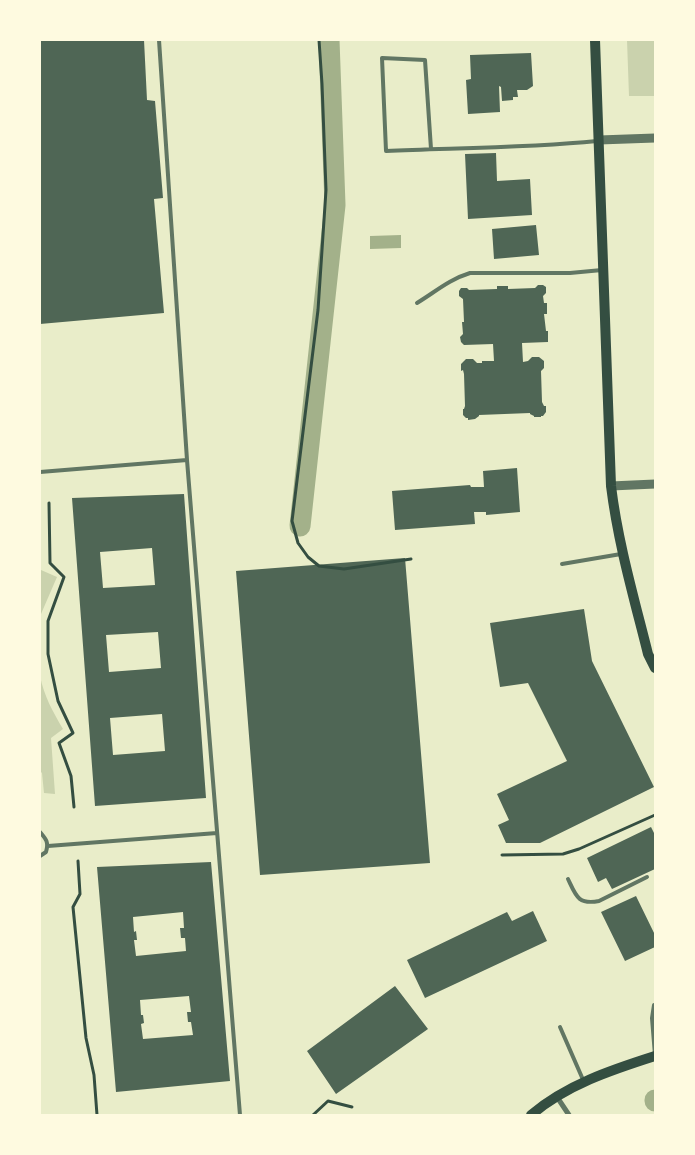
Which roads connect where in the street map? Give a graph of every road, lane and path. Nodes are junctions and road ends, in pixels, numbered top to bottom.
1 (159, 40) edge
2 (319, 40) edge
3 (595, 40) edge
4 (655, 138) edge
5 (599, 140) junction
6 (431, 149) junction
7 (604, 270) junction
8 (417, 303) dead end
9 (187, 460) junction
10 (40, 472) edge
11 (655, 484) edge
12 (612, 486) junction
13 (49, 503) dead end
14 (622, 554) junction
15 (411, 559) dead end
16 (562, 564) dead end
17 (655, 668) edge
18 (74, 807) dead end
19 (655, 814) edge
20 (40, 832) edge
21 (217, 833) junction
22 (48, 846) junction
23 (502, 855) dead end
24 (40, 856) edge
25 (78, 861) dead end
26 (647, 877) dead end
27 (568, 879) dead end
28 (654, 1005) edge
29 (560, 1027) dead end
30 (655, 1056) edge
31 (584, 1082) junction
32 (557, 1097) junction
33 (352, 1107) dead end
34 (97, 1115) edge
35 (240, 1115) edge
36 (312, 1115) edge
37 (528, 1115) edge
38 (569, 1115) edge

1 - 9 lane
2 - 15 path
3 - 5 main road
4 - 5 street
5 - 6 lane
5 - 7 main road
6 - 6 lane
7 - 8 lane
7 - 12 main road
9 - 10 lane
9 - 21 lane
11 - 12 street
12 - 14 main road
13 - 18 path
14 - 16 lane
14 - 17 main road
19 - 23 path
20 - 22 lane
21 - 22 lane
21 - 35 lane
22 - 24 lane
25 - 34 path
26 - 27 lane
28 - 30 lane
29 - 31 lane
30 - 31 main road
31 - 32 main road
32 - 37 main road
32 - 38 street
33 - 36 path

